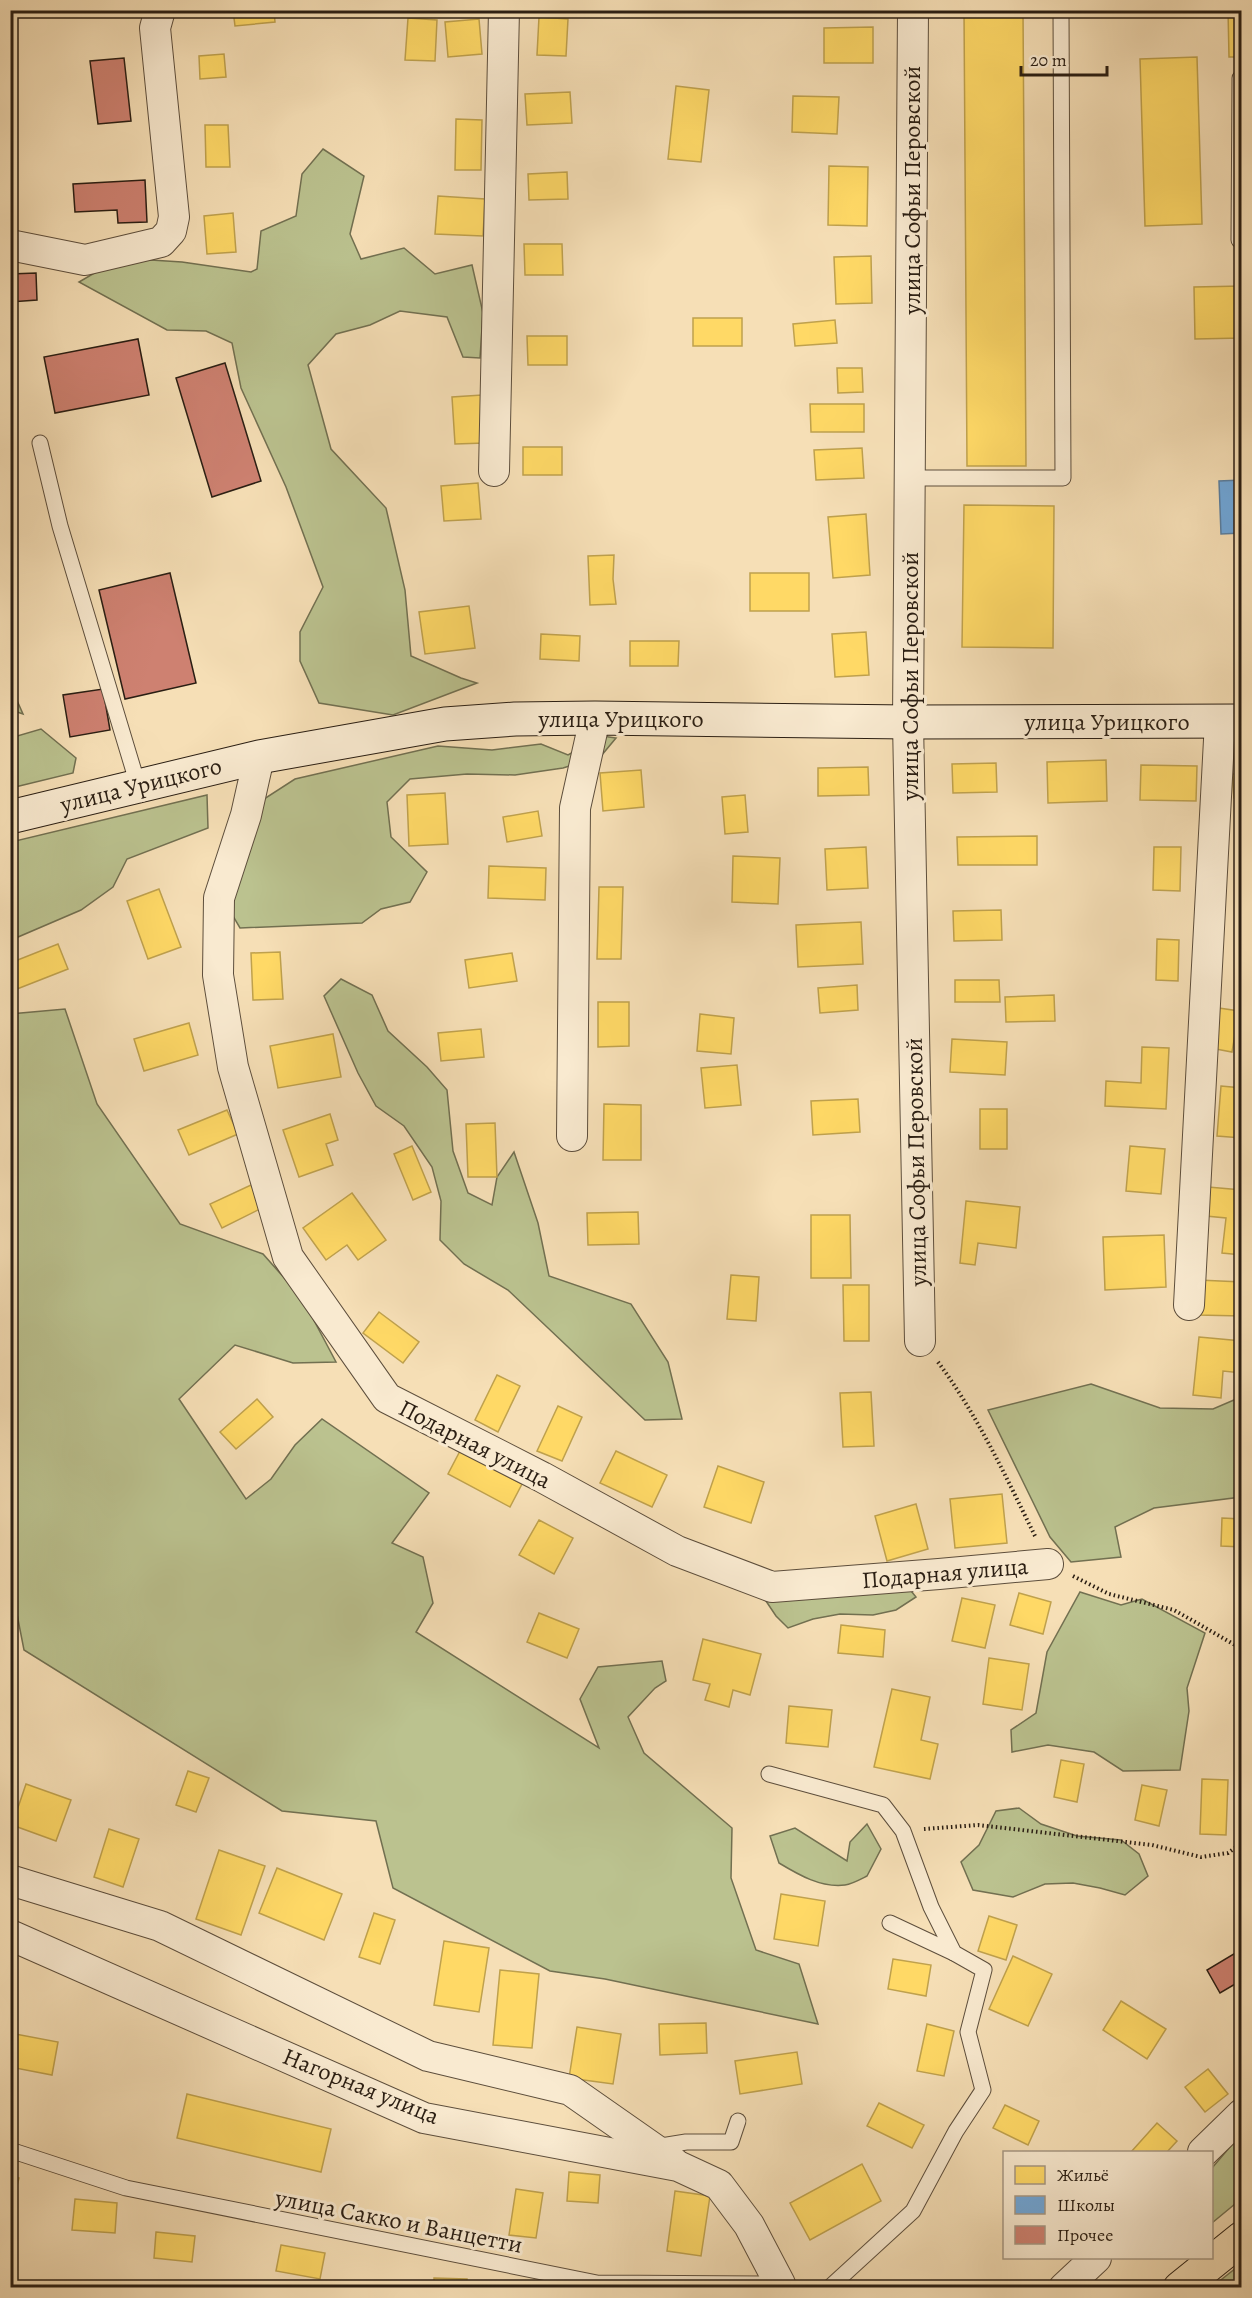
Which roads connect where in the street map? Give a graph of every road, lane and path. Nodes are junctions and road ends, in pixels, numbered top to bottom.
1 (160, 10) edge
2 (504, 10) edge
3 (913, 10) edge
4 (1061, 10) edge
5 (1242, 78) edge
6 (1239, 240) dead end
7 (10, 245) edge
8 (40, 443) dead end
9 (494, 471) dead end
10 (910, 478) junction
11 (595, 718) junction
12 (1231, 721) edge
13 (908, 722) junction
14 (259, 757) junction
15 (138, 785) junction
16 (10, 817) edge
17 (572, 1136) dead end
18 (1189, 1305) dead end
19 (920, 1341) joint
20 (1048, 1564) junction
21 (1242, 1649) edge
22 (769, 1774) dead end
23 (903, 1830) junction
24 (1242, 1843) edge
25 (10, 1880) edge
26 (890, 1923) dead end
27 (10, 1935) edge
28 (954, 1953) junction
29 (1242, 2114) edge
30 (738, 2121) dead end
31 (655, 2147) junction
32 (10, 2150) edge
33 (1204, 2151) edge
34 (678, 2166) junction
35 (1242, 2238) edge
36 (1095, 2259) edge
37 (783, 2286) edge
38 (829, 2288) edge
39 (1064, 2288) edge
40 (1180, 2288) edge

1 - 7 street
2 - 9 street
3 - 10 street, улица Софьи Перовской
4 - 10 lane
5 - 6 lane
8 - 15 lane
10 - 13 street, улица Софьи Перовской
11 - 13 main road, улица Урицкого
11 - 14 main road, улица Урицкого
11 - 17 street
12 - 13 main road, улица Урицкого
12 - 18 street
13 - 19 street, улица Софьи Перовской
14 - 15 main road, улица Урицкого
14 - 20 street, Подарная улица
15 - 16 main road, улица Урицкого
19 - 20 path
20 - 21 path
22 - 23 lane
23 - 24 path
23 - 28 lane
25 - 31 street
26 - 28 lane
27 - 34 street, Нагорная улица
28 - 38 lane
29 - 33 street
30 - 31 lane
31 - 34 street
32 - 37 lane, улица Сакко и Ванцетти
34 - 37 street, Нагорная улица
35 - 40 main road
36 - 39 street

